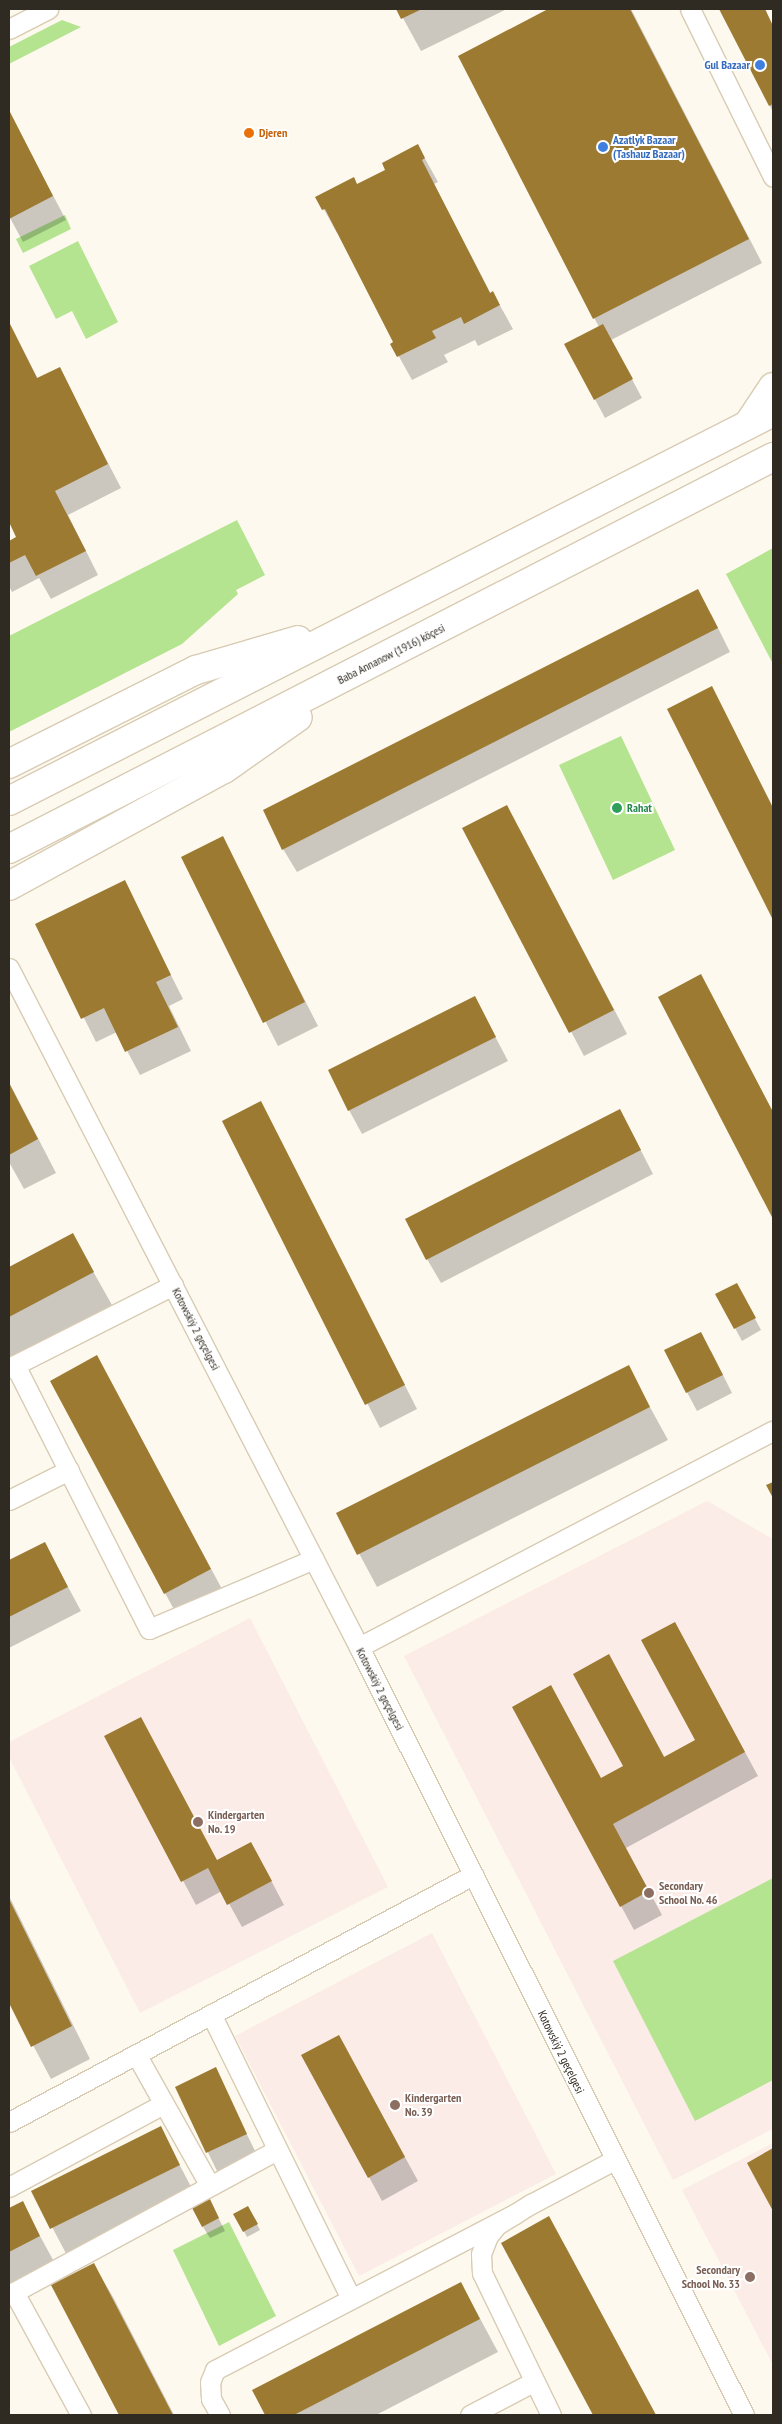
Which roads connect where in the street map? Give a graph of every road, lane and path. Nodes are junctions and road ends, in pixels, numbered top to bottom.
1 (48, 9) edge
2 (690, 9) edge
3 (9, 29) edge
4 (773, 178) edge
5 (773, 387) edge
6 (773, 412) edge
7 (746, 427) junction
8 (773, 458) edge
9 (359, 622) junction
10 (382, 659) junction
11 (9, 764) edge
12 (9, 802) edge
13 (9, 849) edge
14 (9, 886) edge
15 (9, 968) edge
16 (173, 1285) junction
17 (12, 1366) edge
18 (773, 1431) edge
19 (69, 1470) junction
20 (9, 1500) edge
21 (314, 1559) junction
22 (359, 1646) junction
23 (473, 1875) junction
24 (211, 2014) junction
25 (136, 2054) junction
26 (163, 2104) junction
27 (9, 2122) edge
28 (277, 2150) junction
29 (614, 2160) junction
30 (210, 2186) junction
31 (9, 2187) edge
32 (515, 2214) junction
33 (11, 2294) edge
34 (352, 2298) junction
35 (534, 2382) junction
36 (81, 2415) edge
37 (220, 2415) edge
38 (470, 2415) edge
39 (551, 2415) edge
40 (744, 2415) edge

1 - 3 street
2 - 4 street
5 - 7 main road
6 - 7 main road
7 - 9 main road
8 - 10 main road, Baba Annanow (1916) köçesi
9 - 11 main road
9 - 12 main road
10 - 13 main road, Baba Annanow (1916) köçesi
10 - 14 main road
15 - 16 street, Kotowskiý 2 geçelgesi
16 - 17 street
16 - 21 street, Kotowskiý 2 geçelgesi
17 - 19 street
18 - 22 street
19 - 20 street
19 - 21 street
21 - 22 street, Kotowskiý 2 geçelgesi
22 - 23 street, Kotowskiý 2 geçelgesi
23 - 24 street
23 - 29 street, Kotowskiý 2 geçelgesi
24 - 25 street
24 - 28 street
25 - 26 street
25 - 27 street
26 - 30 street
26 - 31 street
28 - 30 street
28 - 34 street
29 - 32 street
29 - 40 street, Kotowskiý 2 geçelgesi
30 - 33 street
32 - 34 street
32 - 35 street
33 - 36 street
34 - 37 street
35 - 38 street
35 - 39 street

